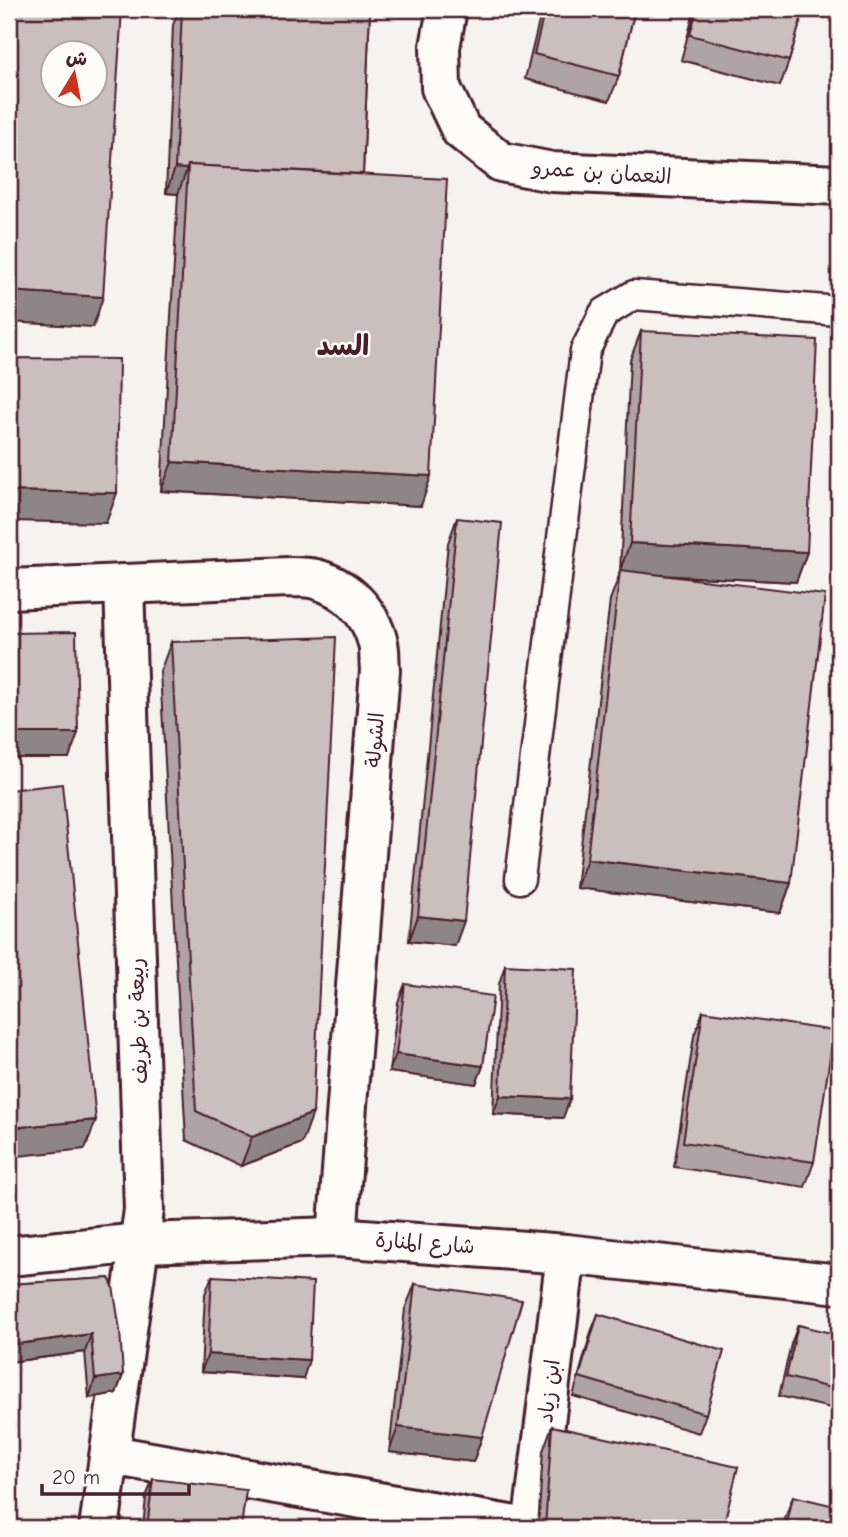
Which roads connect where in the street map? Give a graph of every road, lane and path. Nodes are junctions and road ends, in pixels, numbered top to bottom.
1 (447, 9) edge
2 (839, 185) edge
3 (839, 311) edge
4 (124, 584) junction
5 (9, 589) edge
6 (520, 879) dead end
7 (337, 1237) junction
8 (140, 1243) junction
9 (566, 1254) junction
10 (9, 1256) edge
11 (839, 1284) edge
12 (111, 1455) junction
13 (99, 1528) edge
14 (529, 1528) edge

1 - 2 street, النعمان بن عمرو
3 - 6 lane
4 - 5 street, الشولة
4 - 7 street, الشولة
4 - 8 street, ربيعة بن طريف
7 - 8 street, شارع المنارة
7 - 9 street, شارع المنارة
8 - 10 street, شارع المنارة
8 - 12 street, ربيعة بن طريف
9 - 11 street, شارع المنارة
9 - 14 street, ابن زياد
12 - 13 street, ربيعة بن طريف
12 - 14 street

